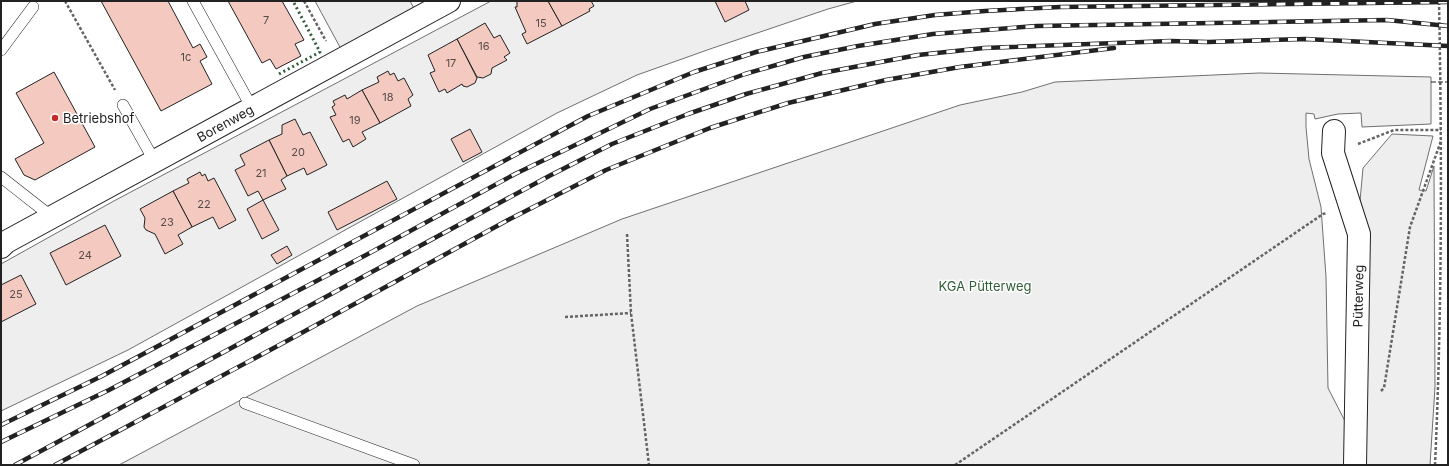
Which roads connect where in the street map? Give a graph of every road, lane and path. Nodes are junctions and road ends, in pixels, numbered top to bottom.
1 (66, 1) edge
2 (193, 1) edge
3 (304, 1) edge
4 (1439, 1) edge
5 (445, 2) edge
6 (33, 6) dead end
7 (1, 50) edge
8 (338, 62) junction
9 (123, 105) joint
10 (252, 108) junction
11 (1441, 130) junction
12 (1334, 131) dead end
13 (1441, 138) junction
14 (1333, 153) junction
15 (155, 162) junction
16 (1, 177) edge
17 (1351, 207) junction
18 (52, 218) junction
19 (628, 234) dead end
20 (1, 247) edge
21 (631, 313) junction
22 (565, 316) dead end
23 (1356, 401) junction
24 (245, 403) dead end
25 (414, 465) edge
26 (649, 465) edge
27 (955, 465) edge
28 (1355, 465) edge
29 (1435, 465) edge

1 - 9 path
2 - 10 lane
3 - 8 path
4 - 11 path
5 - 8 street, Borenweg
6 - 7 lane
8 - 10 street, Borenweg
9 - 15 lane
10 - 15 street, Borenweg
11 - 13 path
11 - 14 path
12 - 14 street, Pütterweg
13 - 23 path
13 - 29 path
14 - 17 street, Pütterweg
15 - 18 street, Borenweg
16 - 18 lane
17 - 23 street, Pütterweg
17 - 27 path
18 - 20 street, Borenweg
19 - 21 path
21 - 22 path
21 - 26 path
23 - 28 street, Pütterweg
24 - 25 lane

